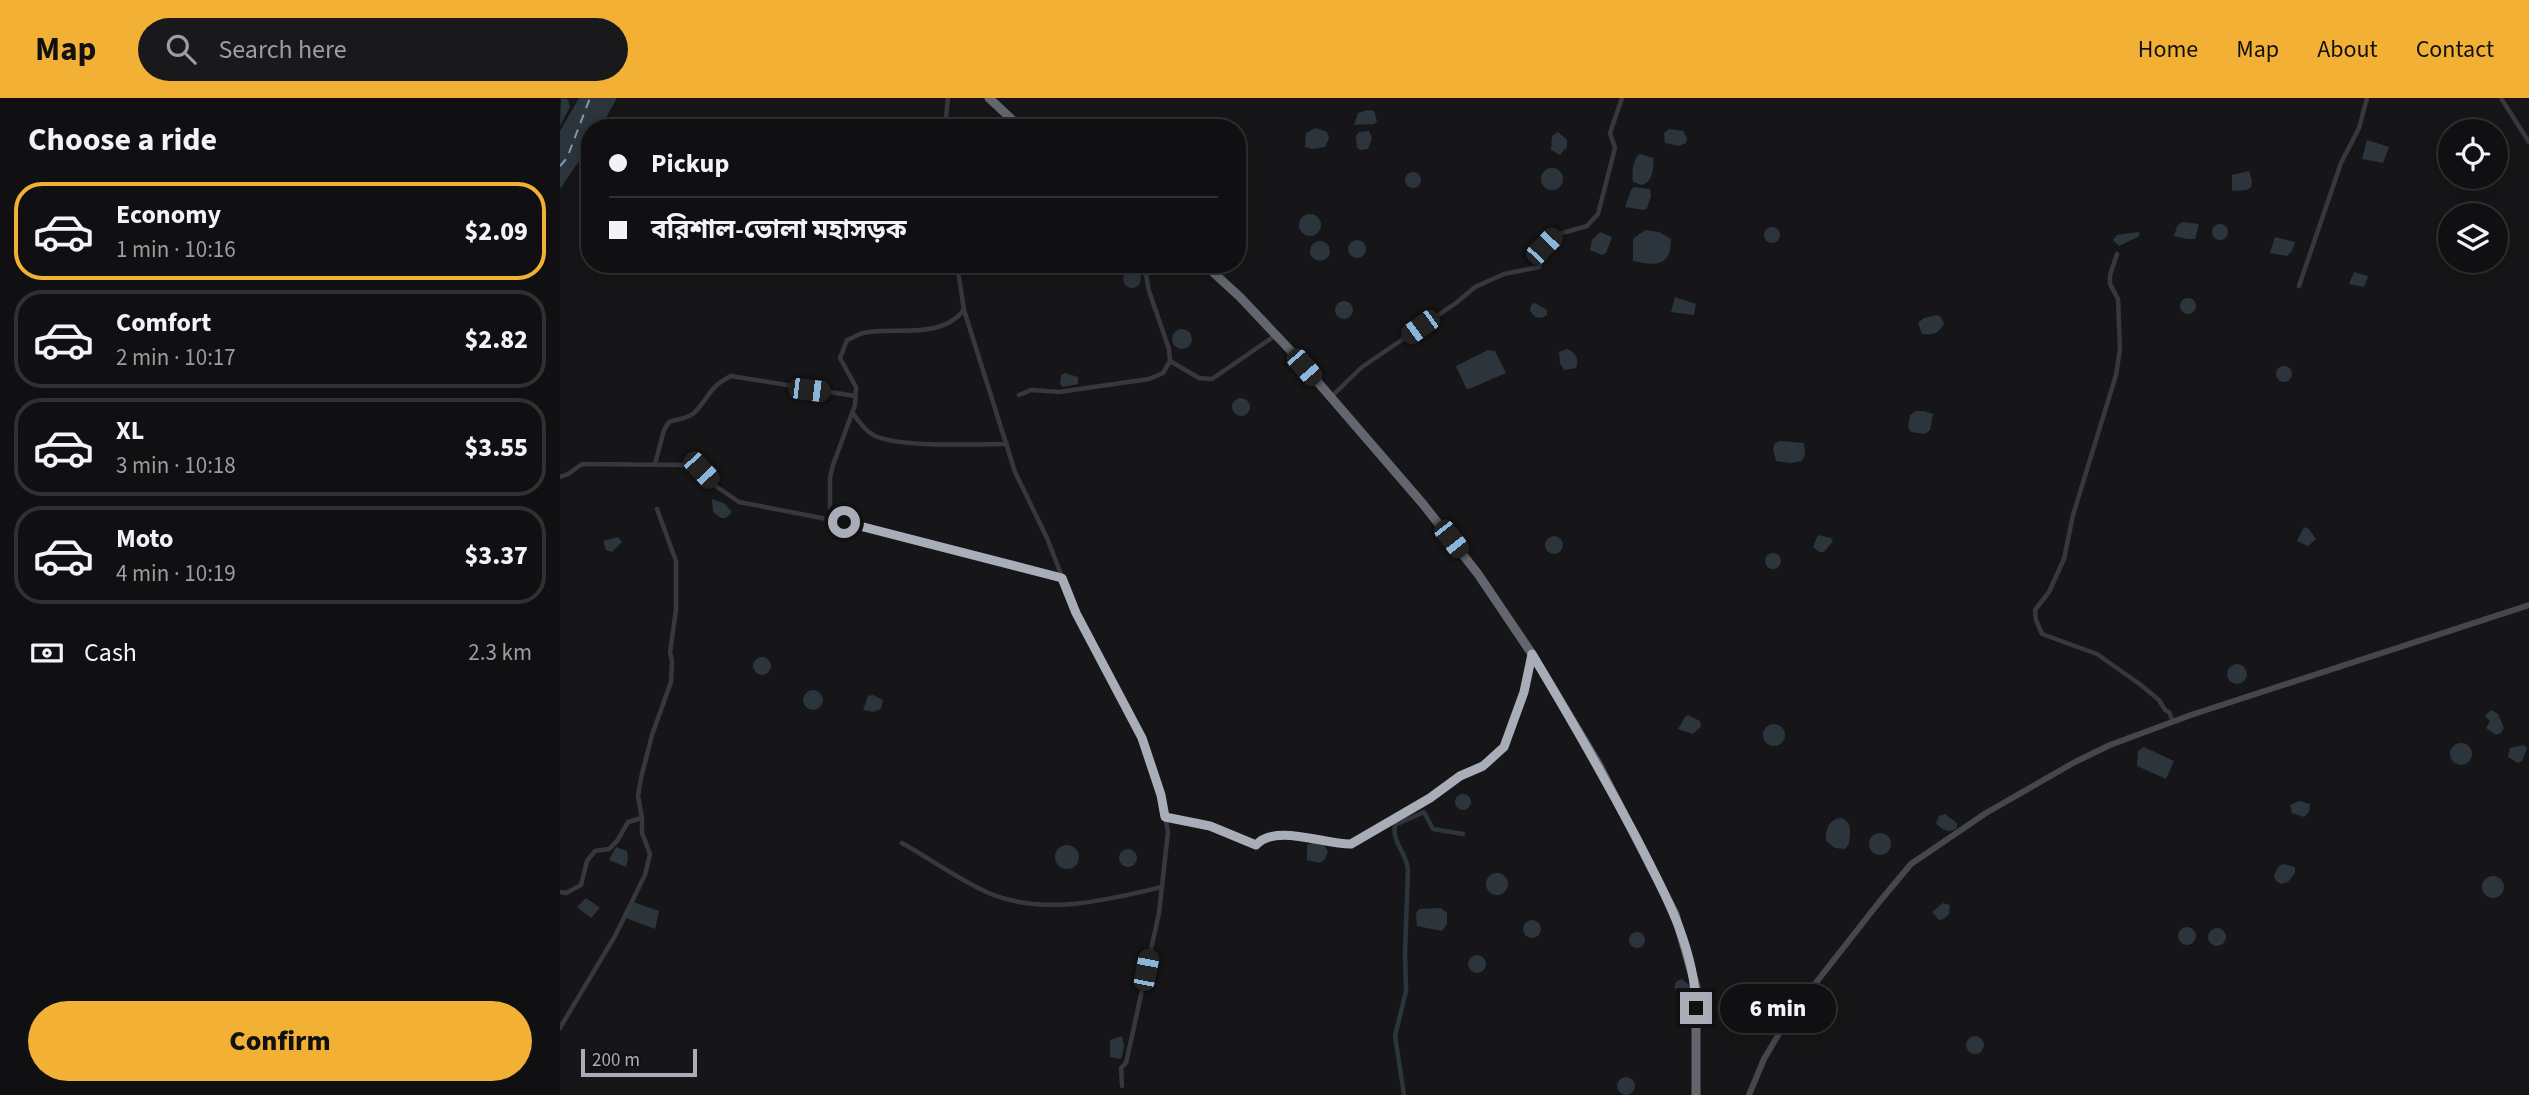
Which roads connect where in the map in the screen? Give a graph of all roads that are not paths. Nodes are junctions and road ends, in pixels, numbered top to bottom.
1 (948, 98) edge
2 (989, 98) edge
3 (1622, 98) edge
4 (2367, 98) edge
5 (2501, 98) edge
6 (946, 119) edge
7 (1011, 119) edge
8 (2529, 142) edge
9 (2117, 254) dead end
10 (958, 273) edge
11 (1146, 273) edge
12 (1214, 273) edge
13 (2299, 286) dead end
14 (964, 310) junction
15 (1276, 335) junction
16 (1170, 361) junction
17 (1019, 395) dead end
18 (855, 396) junction
19 (1330, 397) junction
20 (852, 412) junction
21 (1007, 444) junction
22 (655, 464) junction
23 (560, 477) edge
24 (657, 509) dead end
25 (830, 520) junction
26 (1062, 578) junction
27 (2529, 605) edge
28 (1532, 654) junction
29 (2173, 722) junction
30 (1165, 817) junction
31 (642, 818) junction
32 (901, 843) dead end
33 (1162, 887) junction
34 (560, 892) edge
35 (560, 1028) edge
36 (1122, 1086) dead end
37 (1696, 1095) edge
38 (1749, 1095) edge

1 - 6 street
2 - 7 highway
3 - 19 street
4 - 13 street
5 - 8 street
9 - 29 street
10 - 14 street
11 - 16 street
12 - 15 highway
14 - 18 street
14 - 21 street
15 - 16 street
15 - 19 highway
16 - 17 street
18 - 20 street
18 - 22 street
19 - 28 highway
20 - 21 street
20 - 25 street
21 - 26 street
22 - 23 street
22 - 25 street
24 - 31 street
25 - 26 street
26 - 30 street
27 - 29 main road
28 - 30 street
28 - 37 highway
29 - 38 main road
30 - 33 street
31 - 34 street
31 - 35 street
32 - 33 street
33 - 36 street

